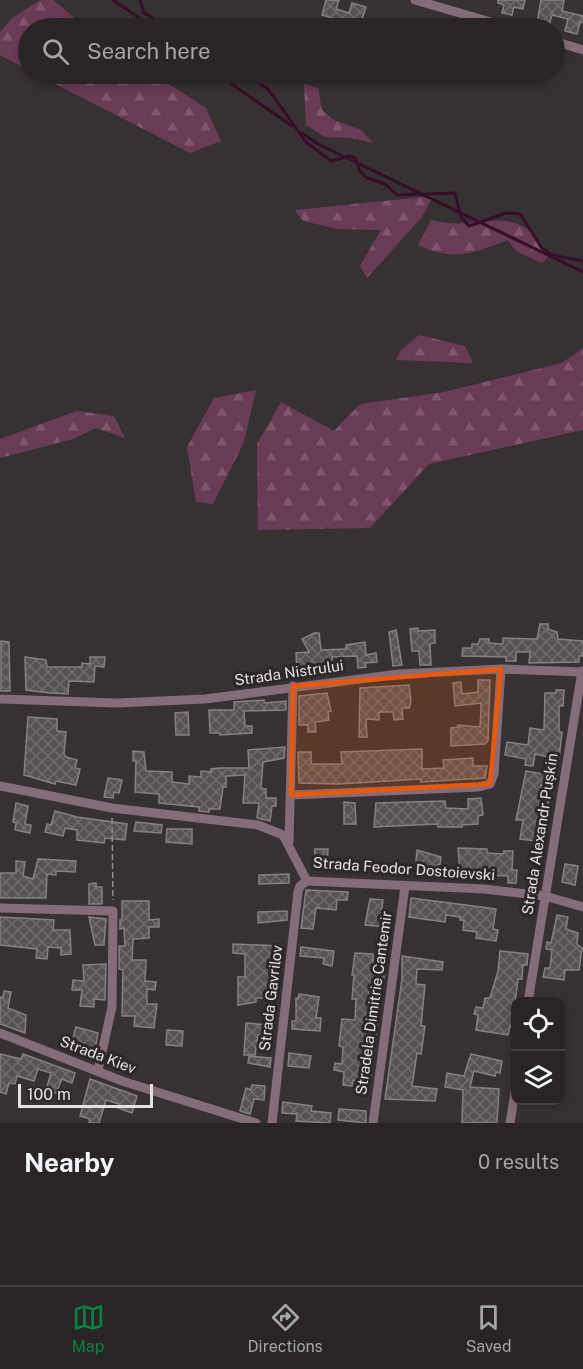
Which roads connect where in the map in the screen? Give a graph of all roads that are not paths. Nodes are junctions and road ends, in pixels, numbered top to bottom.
1 (416, 0) edge
2 (477, 18) edge
3 (565, 44) edge
4 (583, 50) edge
5 (501, 669) junction
6 (582, 671) edge
7 (293, 686) junction
8 (0, 699) edge
9 (0, 786) edge
10 (291, 795) junction
11 (289, 842) junction
12 (307, 881) junction
13 (405, 886) junction
14 (545, 896) junction
15 (583, 907) edge
16 (0, 908) edge
17 (529, 997) edge
18 (0, 1033) edge
19 (98, 1070) junction
20 (513, 1105) edge
21 (256, 1123) edge
22 (272, 1123) edge
23 (373, 1123) edge
24 (510, 1123) edge

1 - 2 street
3 - 4 street
5 - 6 street, Strada Nistrului
5 - 7 street, Strada Nistrului
5 - 10 street
6 - 14 street, Strada Alexandr Pușkin
7 - 8 street, Strada Nistrului
7 - 10 street
9 - 11 street
10 - 11 street
11 - 12 street, Strada Feodor Dostoievski
12 - 13 street, Strada Feodor Dostoievski
12 - 22 street, Strada Gavrilov
13 - 14 street, Strada Feodor Dostoievski
13 - 23 street, Stradela Dimitrie Cantemir
14 - 15 street, Strada Feodor Dostoievski
14 - 17 street, Strada Alexandr Pușkin
16 - 19 street
18 - 19 street, Strada Kiev
19 - 21 street, Strada Kiev
20 - 24 street

